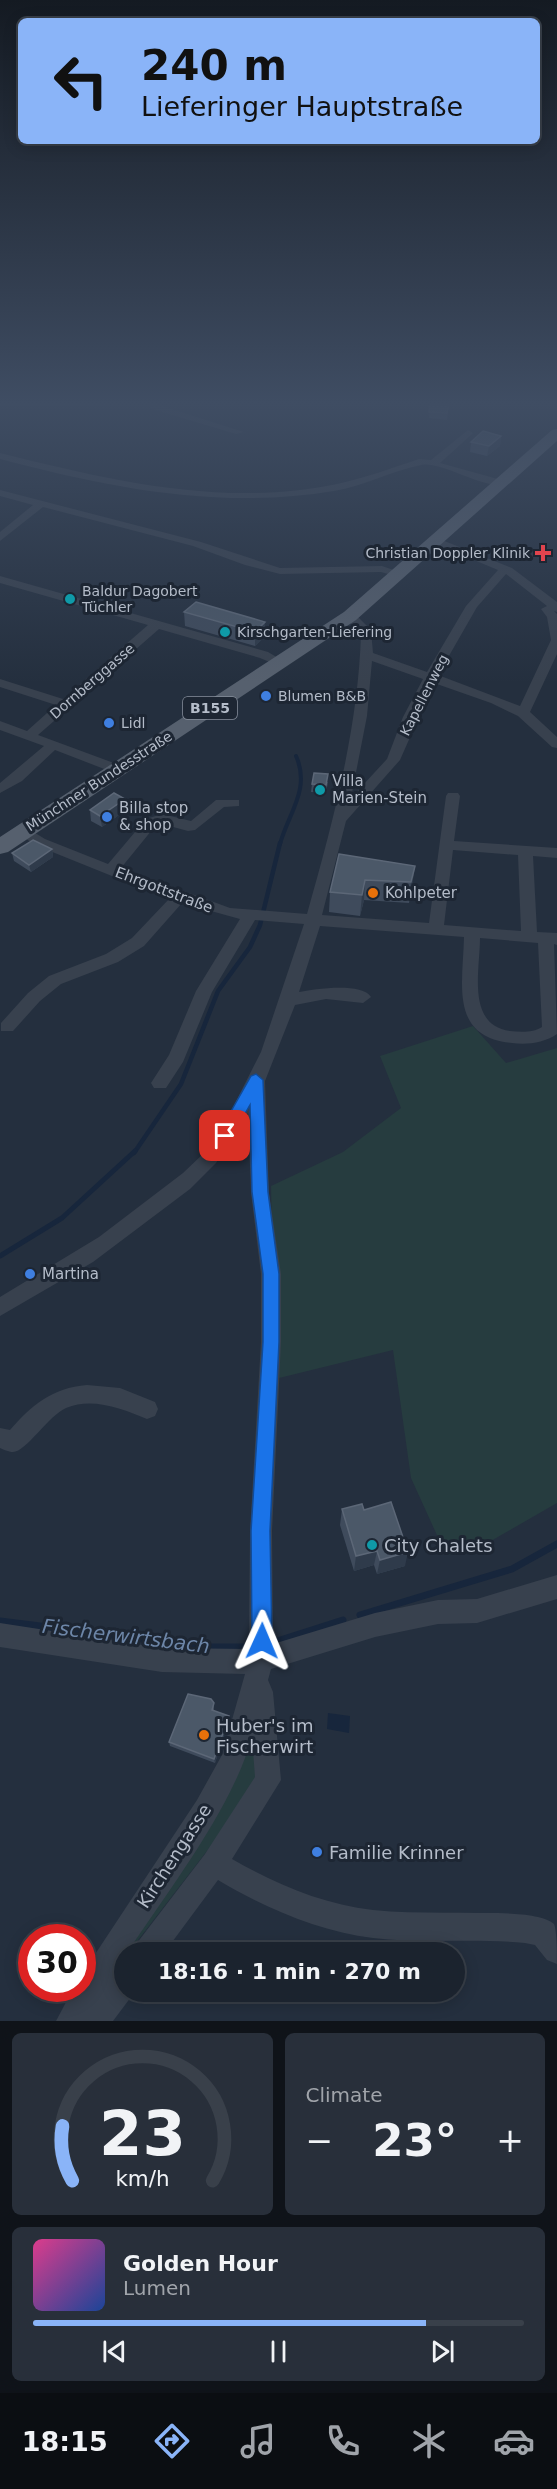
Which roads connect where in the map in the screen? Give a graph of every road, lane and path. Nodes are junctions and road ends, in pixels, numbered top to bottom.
1 (5, 494) edge
2 (200, 494) edge
3 (254, 494) edge
4 (489, 494) edge
5 (40, 504) junction
6 (0, 538) edge
7 (437, 541) junction
8 (508, 570) junction
9 (399, 574) junction
10 (0, 579) edge
11 (552, 608) edge
12 (350, 616) junction
13 (155, 626) junction
14 (557, 641) edge
15 (367, 655) junction
16 (279, 663) junction
17 (430, 678) junction
18 (0, 683) edge
19 (65, 704) junction
20 (523, 713) junction
21 (0, 724) edge
22 (29, 736) junction
23 (557, 744) edge
24 (53, 745) junction
25 (117, 769) junction
26 (0, 789) edge
27 (453, 796) dead end
28 (234, 803) dead end
29 (339, 820) junction
30 (22, 831) junction
31 (446, 846) junction
32 (0, 847) edge
33 (525, 851) junction
34 (557, 852) edge
35 (114, 870) junction
36 (179, 897) junction
37 (258, 918) junction
38 (313, 921) junction
39 (436, 931) junction
40 (472, 933) junction
41 (529, 937) junction
42 (551, 939) edge
43 (363, 998) dead end
44 (286, 1001) junction
45 (7, 1027) dead end
46 (256, 1080) junction
47 (160, 1083) dead end
48 (0, 1307) edge
49 (147, 1409) dead end
50 (0, 1438) edge
51 (557, 1587) edge
52 (0, 1635) edge
53 (258, 1671) junction
54 (214, 1863) junction
55 (155, 1942) edge
56 (557, 1950) edge
57 (114, 1997) edge
58 (70, 2021) edge
59 (96, 2021) edge

1 - 5 street
2 - 3 street
4 - 7 main road, B155
5 - 6 street
5 - 9 street
7 - 8 street
7 - 9 main road, B155
8 - 11 street
8 - 17 street, Kapellenweg
9 - 12 main road, B155
10 - 13 street, Dornberggasse
11 - 14 street
12 - 15 street
12 - 16 main road, Münchner Bundesstraße / B155
13 - 16 street, Dornberggasse
13 - 19 street, Dornberggasse
14 - 20 street
15 - 17 street
15 - 29 street
16 - 25 main road, Münchner Bundesstraße / B155
17 - 20 street
17 - 29 street, Kapellenweg
18 - 19 street
19 - 22 street, Dornberggasse
20 - 23 street
21 - 22 street
22 - 24 street
24 - 25 street
24 - 26 street
25 - 30 main road, Münchner Bundesstraße / B155
27 - 31 street
28 - 35 street
29 - 38 street
30 - 32 main road, Münchner Bundesstraße / B155
30 - 35 street, Ehrgottstraße
31 - 33 street
31 - 39 street
33 - 34 street
33 - 41 street
35 - 36 street, Ehrgottstraße
36 - 37 street, Ehrgottstraße
36 - 45 street
37 - 38 street, Ehrgottstraße
37 - 47 street
38 - 39 street, Ehrgottstraße
38 - 44 street
39 - 40 street, Ehrgottstraße
40 - 41 street, Ehrgottstraße
40 - 42 street
41 - 42 street, Ehrgottstraße
43 - 44 street
44 - 46 street
46 - 48 street
46 - 53 street
49 - 50 street
51 - 53 street
52 - 53 street
53 - 54 street, Kirchengasse
53 - 58 street, Kirchengasse
54 - 55 street, Kirchengasse
54 - 56 street
57 - 59 street

